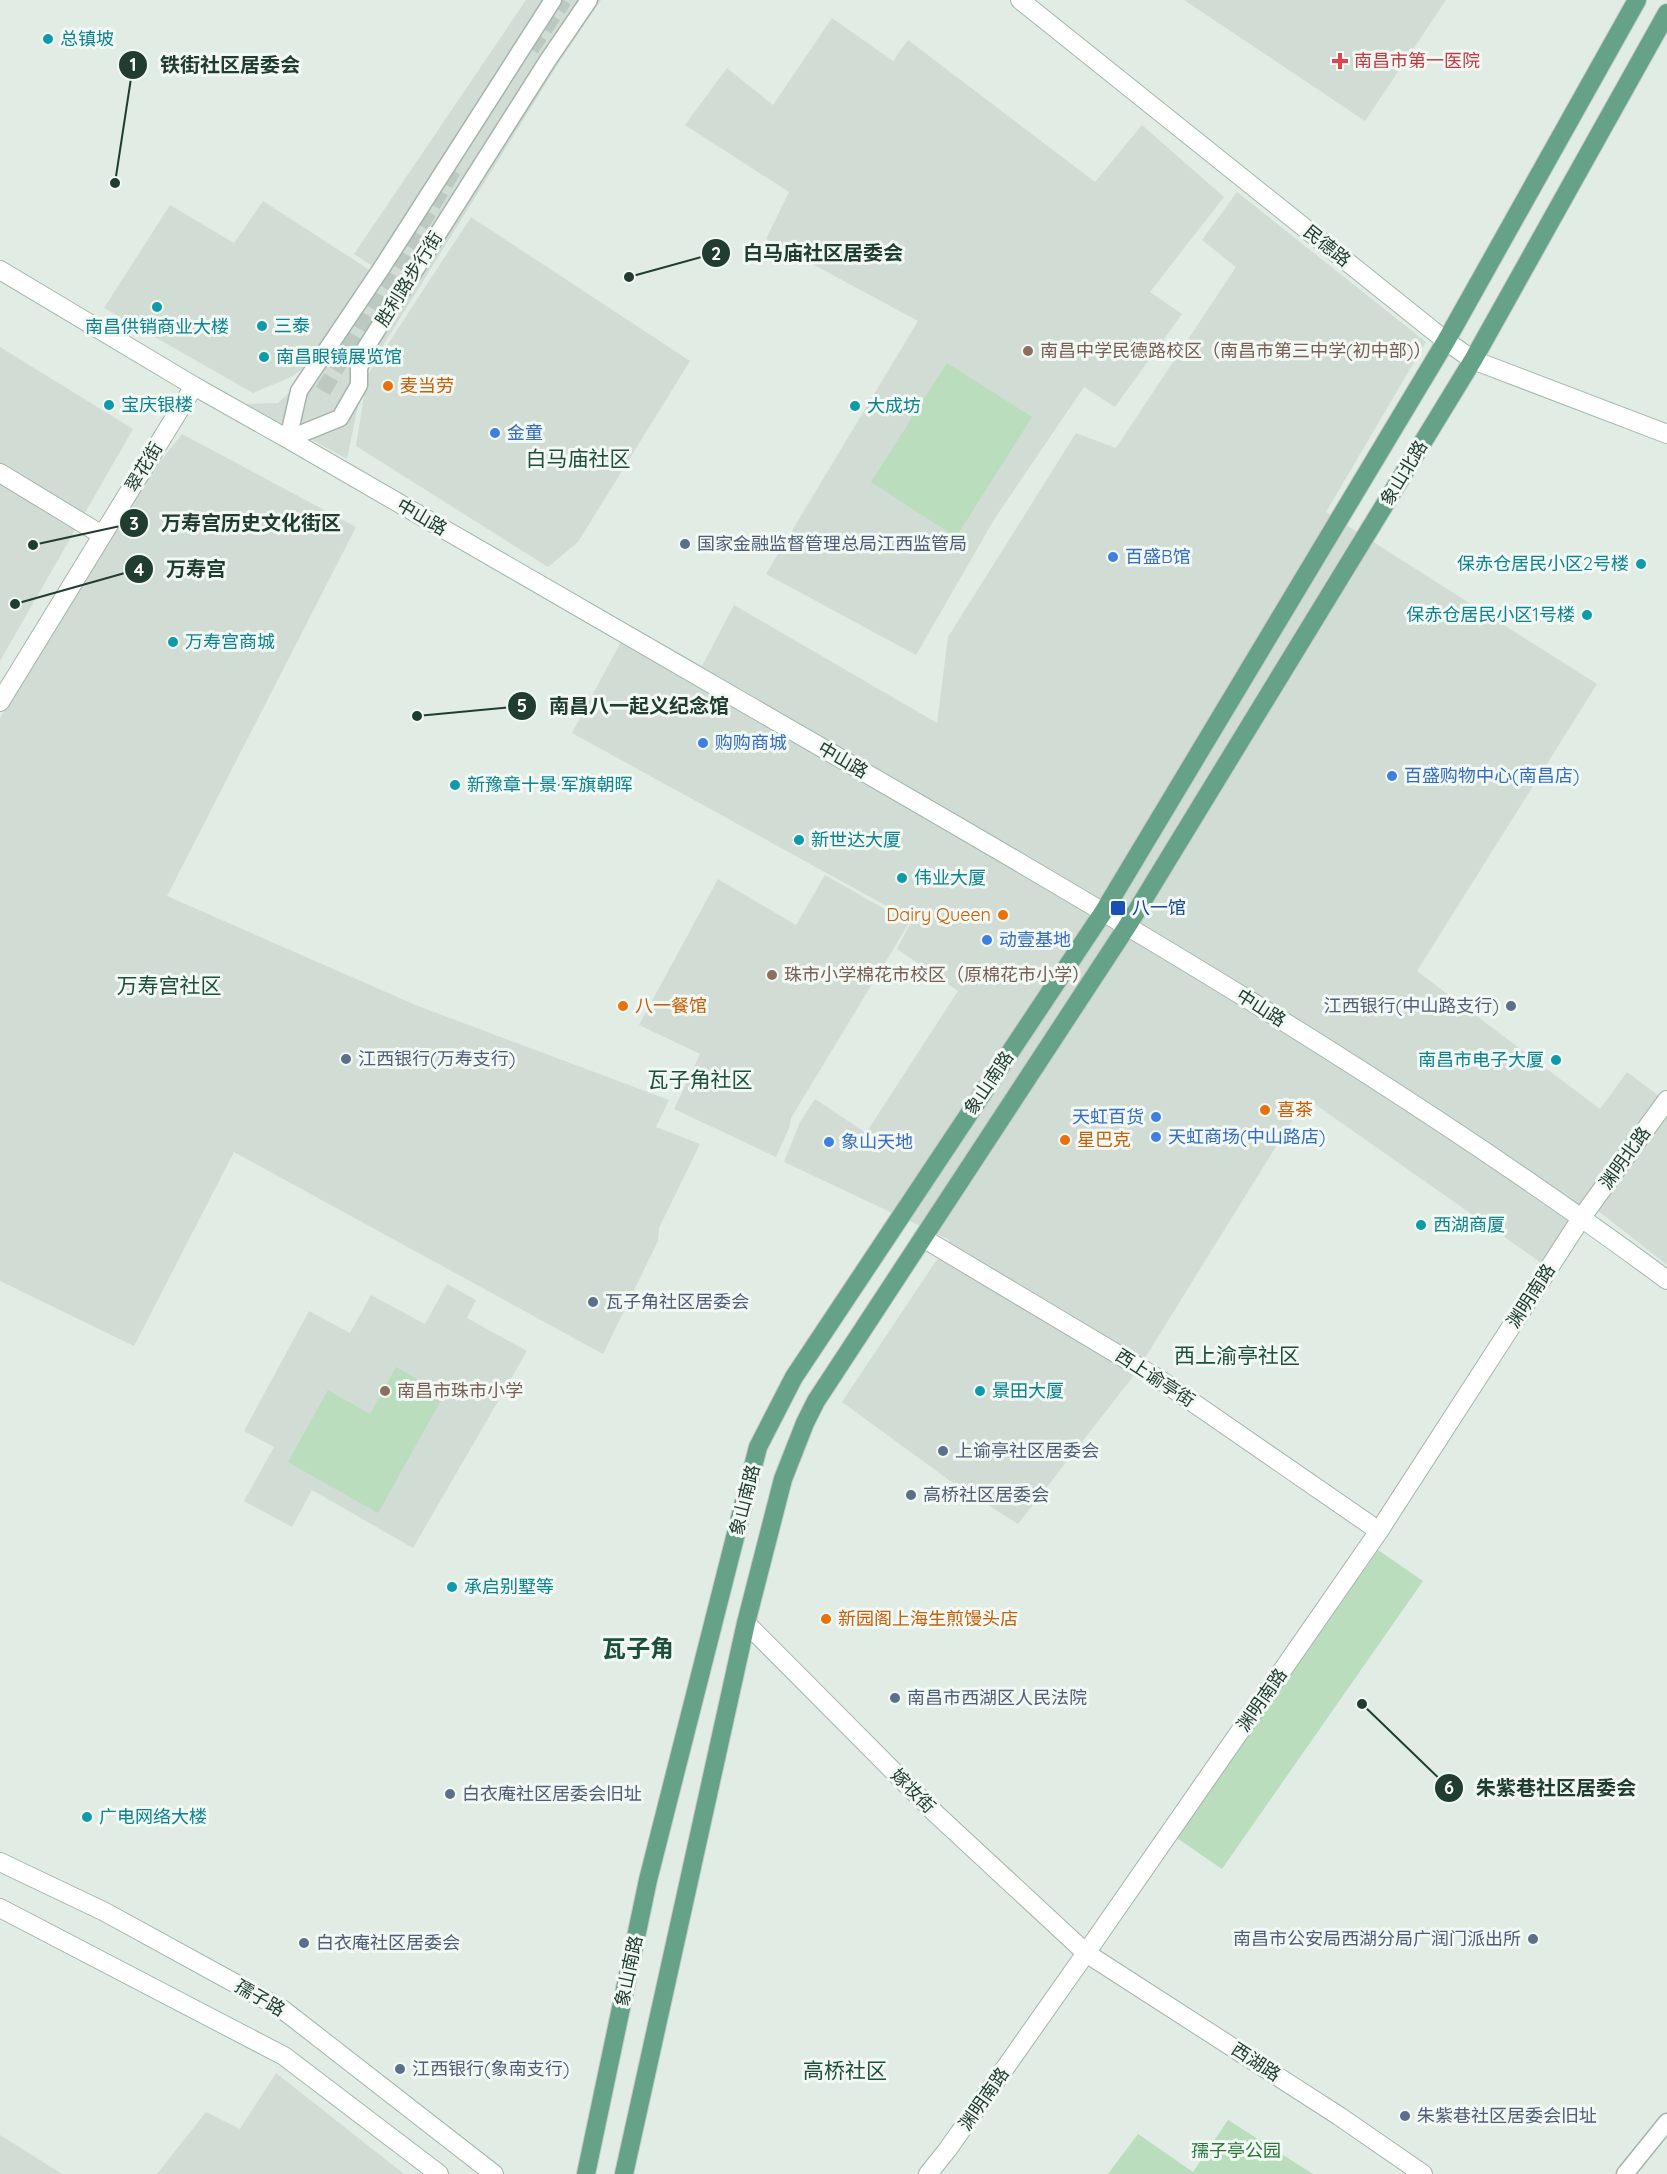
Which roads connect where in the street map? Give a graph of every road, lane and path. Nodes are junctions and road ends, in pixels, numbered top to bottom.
1 (553, 0) edge
2 (590, 0) edge
3 (1020, 0) edge
4 (1637, 0) edge
5 (1667, 13) edge
6 (0, 270) edge
7 (1446, 341) junction
8 (1473, 360) junction
9 (194, 386) junction
10 (1667, 434) edge
11 (288, 439) junction
12 (0, 473) edge
13 (102, 536) junction
14 (0, 702) edge
15 (1104, 910) junction
16 (1128, 926) junction
17 (1667, 1100) edge
18 (1582, 1217) junction
19 (923, 1238) junction
20 (1667, 1280) edge
21 (1379, 1531) junction
22 (746, 1623) junction
23 (0, 1862) edge
24 (0, 1908) edge
25 (1086, 1953) junction
26 (1667, 2122) edge
27 (439, 2174) edge
28 (494, 2174) edge
29 (586, 2174) edge
30 (624, 2174) edge
31 (928, 2174) edge
32 (1423, 2174) edge
33 (1625, 2174) edge

1 - 11 street, 胜利路步行街
2 - 11 street, 胜利路步行街
3 - 7 main road, 民德路
4 - 7 main road, 象山北路
5 - 8 main road, 象山北路
6 - 9 main road, 中山路
7 - 8 main road, 民德路
7 - 15 main road, 象山北路
8 - 10 main road, 民德路
8 - 16 main road, 象山北路
9 - 11 main road, 中山路
9 - 13 main road, 翠花街
11 - 15 main road, 中山路
12 - 13 main road
13 - 14 main road, 翠花街
15 - 16 main road, 中山路
15 - 29 main road, 象山南路
16 - 18 main road, 中山路
16 - 19 main road, 象山南路
17 - 18 main road, 渊明北路
18 - 20 main road, 中山路
18 - 21 main road, 渊明南路
19 - 21 main road, 西上谕亭街
19 - 22 main road, 象山南路
21 - 25 main road, 渊明南路
22 - 25 main road, 嫁妆街
22 - 30 main road, 象山南路
23 - 28 main road, 孺子路
24 - 27 main road
25 - 31 main road, 渊明南路
25 - 32 main road, 西湖路
26 - 33 street

